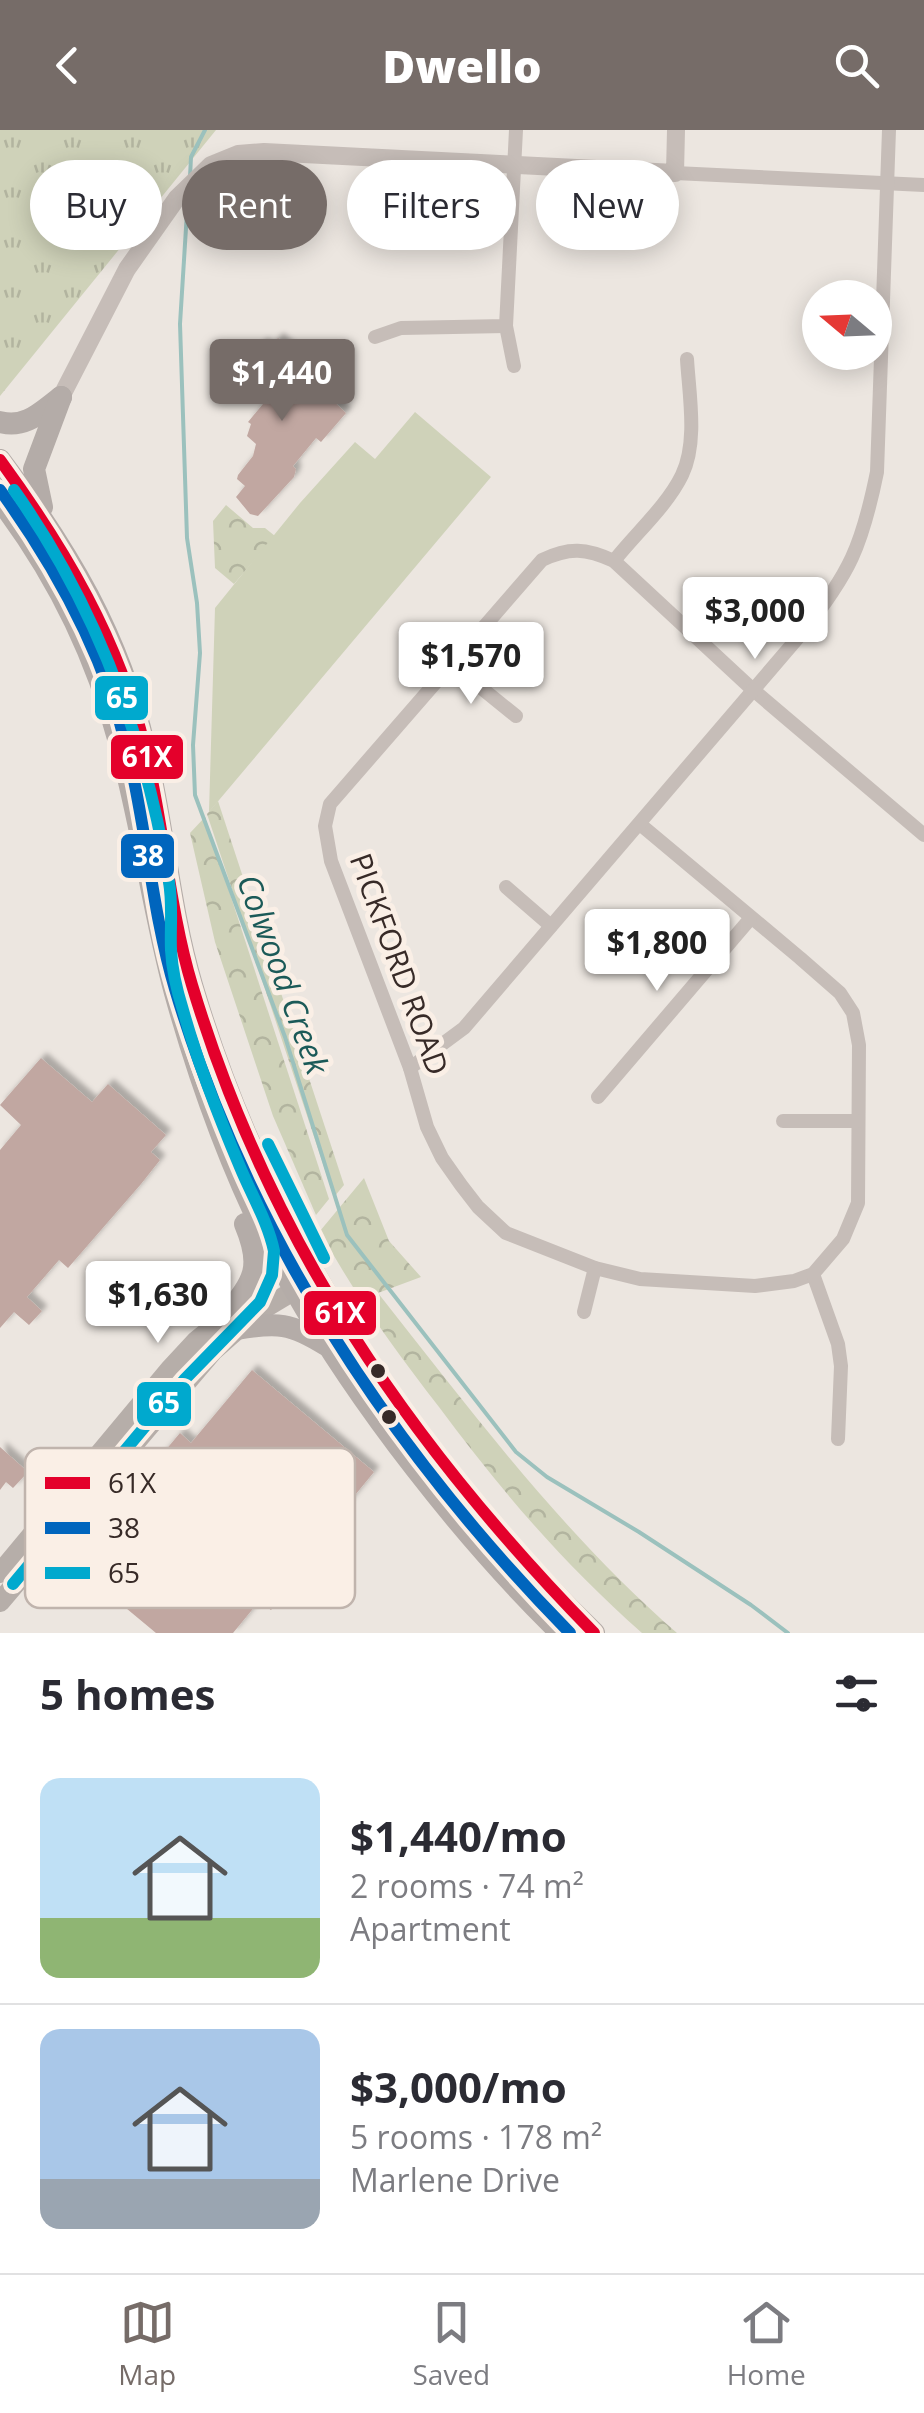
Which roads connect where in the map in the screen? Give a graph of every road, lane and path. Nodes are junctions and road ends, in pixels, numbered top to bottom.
1 (516, 130) edge
2 (676, 130) edge
3 (889, 130) edge
4 (418, 160) edge
5 (514, 160) edge
6 (675, 160) edge
7 (679, 173) edge
8 (886, 183) junction
9 (924, 185) edge
10 (510, 250) edge
11 (506, 326) junction
12 (376, 336) dead end
13 (687, 359) dead end
14 (514, 366) dead end
15 (62, 397) junction
16 (0, 422) edge
17 (0, 460) edge
18 (0, 500) edge
19 (51, 528) junction
20 (614, 560) junction
21 (453, 664) junction
22 (752, 689) junction
23 (516, 716) dead end
24 (641, 825) junction
25 (924, 835) edge
26 (506, 887) dead end
27 (153, 892) junction
28 (750, 919) junction
29 (552, 926) junction
30 (410, 1068) junction
31 (598, 1098) dead end
32 (858, 1120) junction
33 (783, 1121) dead end
34 (595, 1268) junction
35 (312, 1272) junction
36 (813, 1274) junction
37 (291, 1284) junction
38 (584, 1312) dead end
39 (231, 1322) junction
40 (330, 1346) junction
41 (838, 1439) dead end
42 (105, 1448) edge
43 (15, 1555) edge
44 (0, 1573) edge
45 (0, 1602) edge
46 (561, 1633) edge
47 (594, 1633) edge

1 - 5 street
2 - 6 street
3 - 8 street
4 - 15 street
7 - 8 street
8 - 9 street
8 - 22 street
10 - 11 street
11 - 12 street
11 - 14 street
13 - 20 street
15 - 16 main road
15 - 19 main road
17 - 19 main road
18 - 27 main road
19 - 35 main road
20 - 21 street, PICKFORD ROAD
20 - 22 street
21 - 23 street
21 - 30 street, PICKFORD ROAD
22 - 24 street
22 - 25 street
24 - 28 street
24 - 29 street
26 - 29 street
27 - 37 main road
27 - 39 main road
28 - 31 street
28 - 32 street
29 - 30 street
30 - 34 street, PICKFORD ROAD
32 - 33 street
32 - 36 street
34 - 36 street, PICKFORD ROAD
34 - 38 street
35 - 37 main road
35 - 47 main road
36 - 41 street
37 - 39 main road
37 - 40 main road
39 - 40 main road
39 - 42 main road
40 - 46 main road
43 - 44 main road
43 - 45 main road

